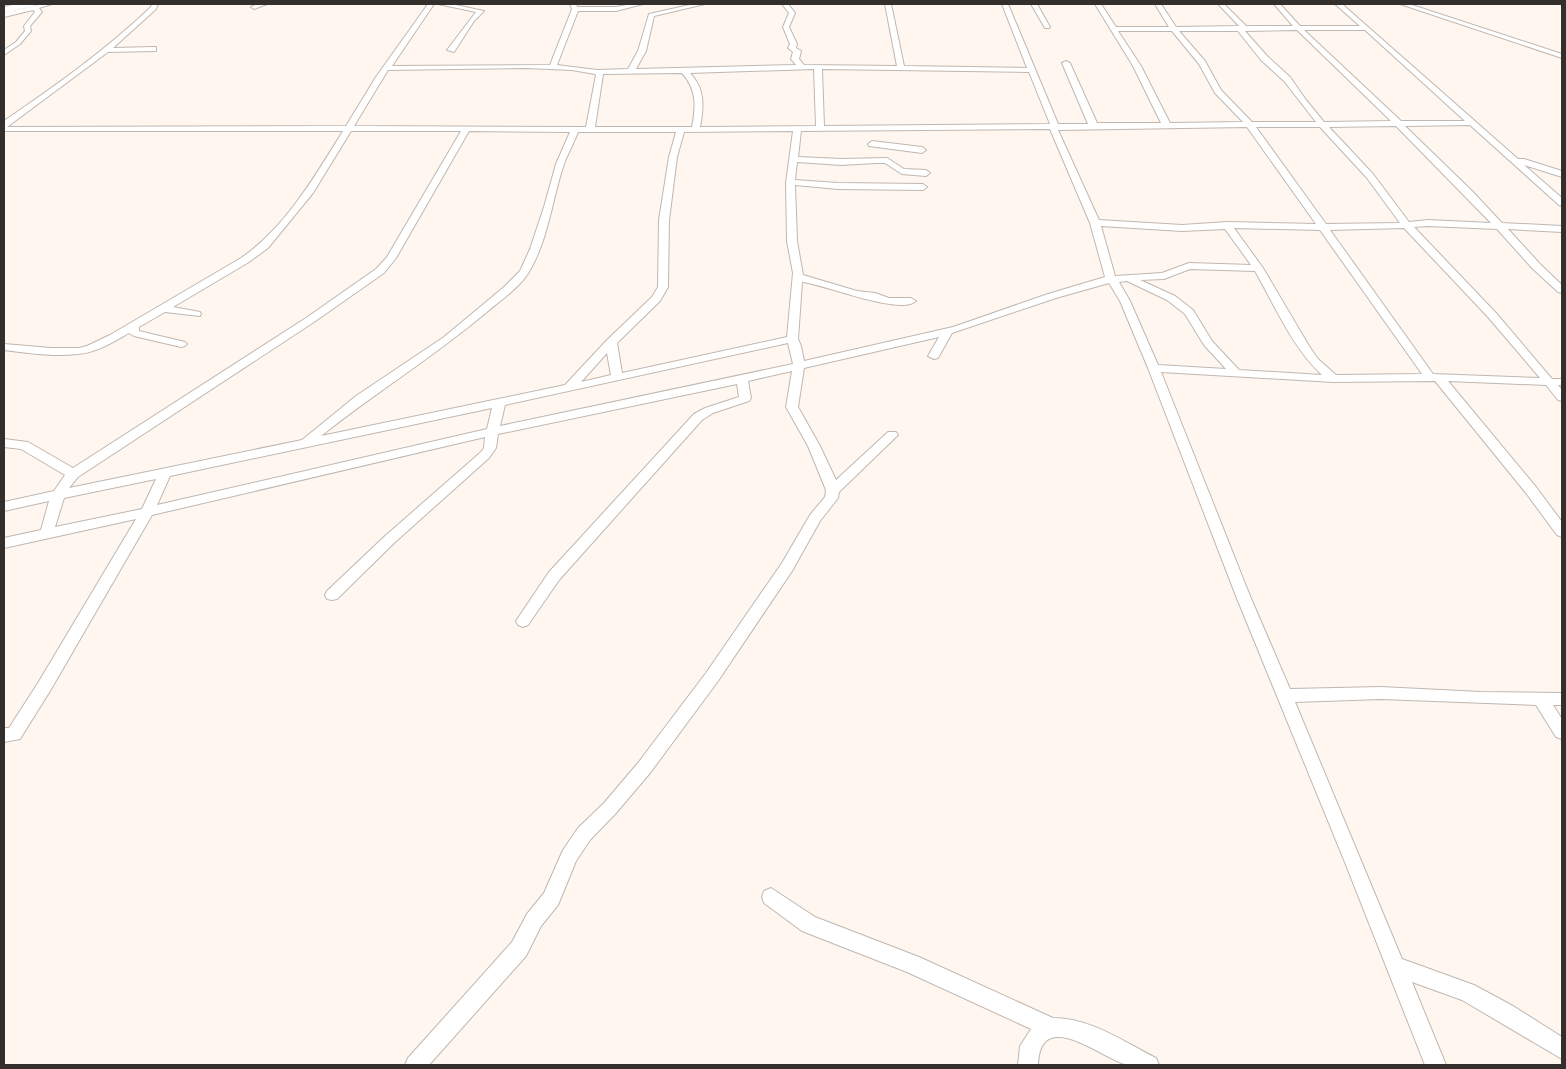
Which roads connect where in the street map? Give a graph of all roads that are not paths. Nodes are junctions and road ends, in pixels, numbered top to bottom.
1 (49, 4) edge
2 (155, 4) edge
3 (264, 4) edge
4 (430, 4) edge
5 (441, 4) edge
6 (640, 4) edge
7 (702, 4) edge
8 (785, 4) edge
9 (888, 4) edge
10 (1005, 4) edge
11 (1034, 4) edge
12 (1098, 4) edge
13 (1158, 4) edge
14 (1221, 4) edge
15 (1277, 4) edge
16 (1338, 4) edge
17 (1403, 4) edge
18 (32, 6) edge
19 (663, 6) dead end
20 (686, 6) junction
21 (254, 7) dead end
22 (574, 7) edge
23 (4, 10) edge
24 (4, 15) edge
25 (1047, 27) dead end
26 (1242, 28) junction
27 (1300, 28) junction
28 (1367, 28) junction
29 (1113, 29) junction
30 (1174, 29) junction
31 (153, 49) dead end
32 (106, 50) junction
33 (451, 50) dead end
34 (4, 53) edge
35 (1562, 56) edge
36 (1066, 63) dead end
37 (553, 67) junction
38 (802, 67) junction
39 (386, 68) junction
40 (818, 68) junction
41 (901, 68) junction
42 (1032, 70) junction
43 (631, 71) junction
44 (684, 71) junction
45 (600, 72) junction
46 (1472, 123) junction
47 (1324, 124) junction
48 (1397, 124) junction
49 (1250, 125) junction
50 (1167, 126) junction
51 (1055, 127) junction
52 (1094, 127) junction
53 (348, 128) junction
54 (696, 128) junction
55 (797, 128) junction
56 (820, 128) junction
57 (5, 129) edge
58 (466, 129) junction
59 (681, 129) junction
60 (575, 130) junction
61 (590, 130) junction
62 (922, 150) dead end
63 (1513, 158) junction
64 (793, 159) junction
65 (889, 162) junction
66 (899, 168) junction
67 (926, 173) dead end
68 (1562, 174) edge
69 (790, 182) junction
70 (1562, 203) edge
71 (1095, 223) junction
72 (1407, 226) junction
73 (1499, 227) junction
74 (1233, 228) junction
75 (1322, 228) junction
76 (1562, 229) edge
77 (1258, 268) junction
78 (797, 278) junction
79 (1111, 279) junction
80 (1128, 279) junction
81 (1562, 290) edge
82 (911, 300) dead end
83 (163, 308) junction
84 (196, 314) dead end
85 (133, 326) junction
86 (948, 331) junction
87 (792, 339) junction
88 (611, 342) junction
89 (181, 344) dead end
90 (4, 346) edge
91 (934, 356) dead end
92 (798, 365) junction
93 (1154, 368) junction
94 (1236, 373) junction
95 (617, 377) junction
96 (1434, 378) junction
97 (1333, 379) junction
98 (742, 380) junction
99 (1549, 382) junction
100 (1562, 382) edge
101 (569, 388) junction
102 (1562, 397) edge
103 (500, 402) junction
104 (492, 432) junction
105 (892, 435) dead end
106 (306, 442) junction
107 (4, 443) edge
108 (165, 472) junction
109 (73, 474) junction
110 (833, 490) junction
111 (58, 494) junction
112 (4, 506) edge
113 (147, 512) junction
114 (1562, 532) edge
115 (47, 533) junction
116 (4, 542) edge
117 (332, 595) dead end
118 (524, 621) dead end
119 (1284, 696) junction
120 (1540, 698) junction
121 (1562, 699) edge
122 (1562, 732) edge
123 (4, 734) edge
124 (771, 897) dead end
125 (1396, 966) junction
126 (1052, 1028) junction
127 (1562, 1049) edge
128 (415, 1065) edge
129 (1028, 1065) edge
130 (1149, 1065) edge
131 (1435, 1065) edge

1 - 18 street
2 - 32 street
3 - 21 street
4 - 39 street
5 - 33 street
6 - 22 street
7 - 20 street
8 - 38 street
9 - 41 street
10 - 42 street
11 - 25 street
12 - 29 street
13 - 30 street
14 - 26 street
15 - 27 street
16 - 28 street
17 - 35 street
18 - 23 highway
18 - 24 street
18 - 34 street
19 - 20 street
20 - 43 street
22 - 37 street
26 - 27 street
26 - 30 street
26 - 47 street
27 - 28 street
27 - 48 street
28 - 46 street
29 - 30 street
29 - 50 street
30 - 49 street
31 - 32 street
32 - 57 street
36 - 52 street
37 - 39 street
37 - 45 street
38 - 40 street
38 - 44 street
39 - 53 street
40 - 41 street
40 - 56 street
41 - 42 street
42 - 51 street
43 - 44 street
43 - 45 street
44 - 54 street
45 - 61 street
46 - 48 street
46 - 63 street
47 - 48 street
47 - 49 street
47 - 72 street
48 - 73 street
49 - 50 street
49 - 75 street
50 - 52 street
51 - 52 street
51 - 56 street
51 - 71 street
53 - 57 street
53 - 58 street
53 - 83 street
54 - 55 street
54 - 59 street
55 - 56 street
55 - 64 street
58 - 60 street
58 - 109 street
59 - 61 street
59 - 88 street
60 - 61 street
60 - 106 street
62 - 65 street
63 - 68 street
63 - 70 street
64 - 65 street
64 - 69 street
65 - 66 street
66 - 67 street
66 - 69 street
69 - 78 street
71 - 74 street
71 - 79 street
72 - 73 street
72 - 75 street
72 - 99 street
73 - 76 street
73 - 81 street
74 - 75 street
74 - 77 street
75 - 96 street
77 - 80 street
77 - 97 street
78 - 82 street
78 - 87 street
79 - 80 street
79 - 86 street
79 - 93 street
80 - 94 street
83 - 84 street
83 - 85 street
85 - 89 street
85 - 90 street
86 - 91 street
86 - 92 street
87 - 92 street
87 - 95 street
88 - 95 street
88 - 101 street
92 - 98 street
92 - 110 street
93 - 94 street
93 - 119 street
94 - 97 street
95 - 101 street
96 - 97 street
96 - 99 street
96 - 114 street
98 - 104 street
98 - 118 street
99 - 100 street
99 - 102 street
101 - 103 street
103 - 104 street
103 - 106 street
104 - 113 street
104 - 117 street
105 - 110 street
106 - 108 street
107 - 109 street
108 - 111 street
108 - 113 street
109 - 111 street
110 - 128 street
111 - 112 street
111 - 115 street
113 - 115 street
113 - 123 street
115 - 116 street
119 - 120 street
119 - 125 street
120 - 121 street
120 - 122 street
124 - 126 street
125 - 127 street
125 - 131 street
126 - 129 street
126 - 130 street

